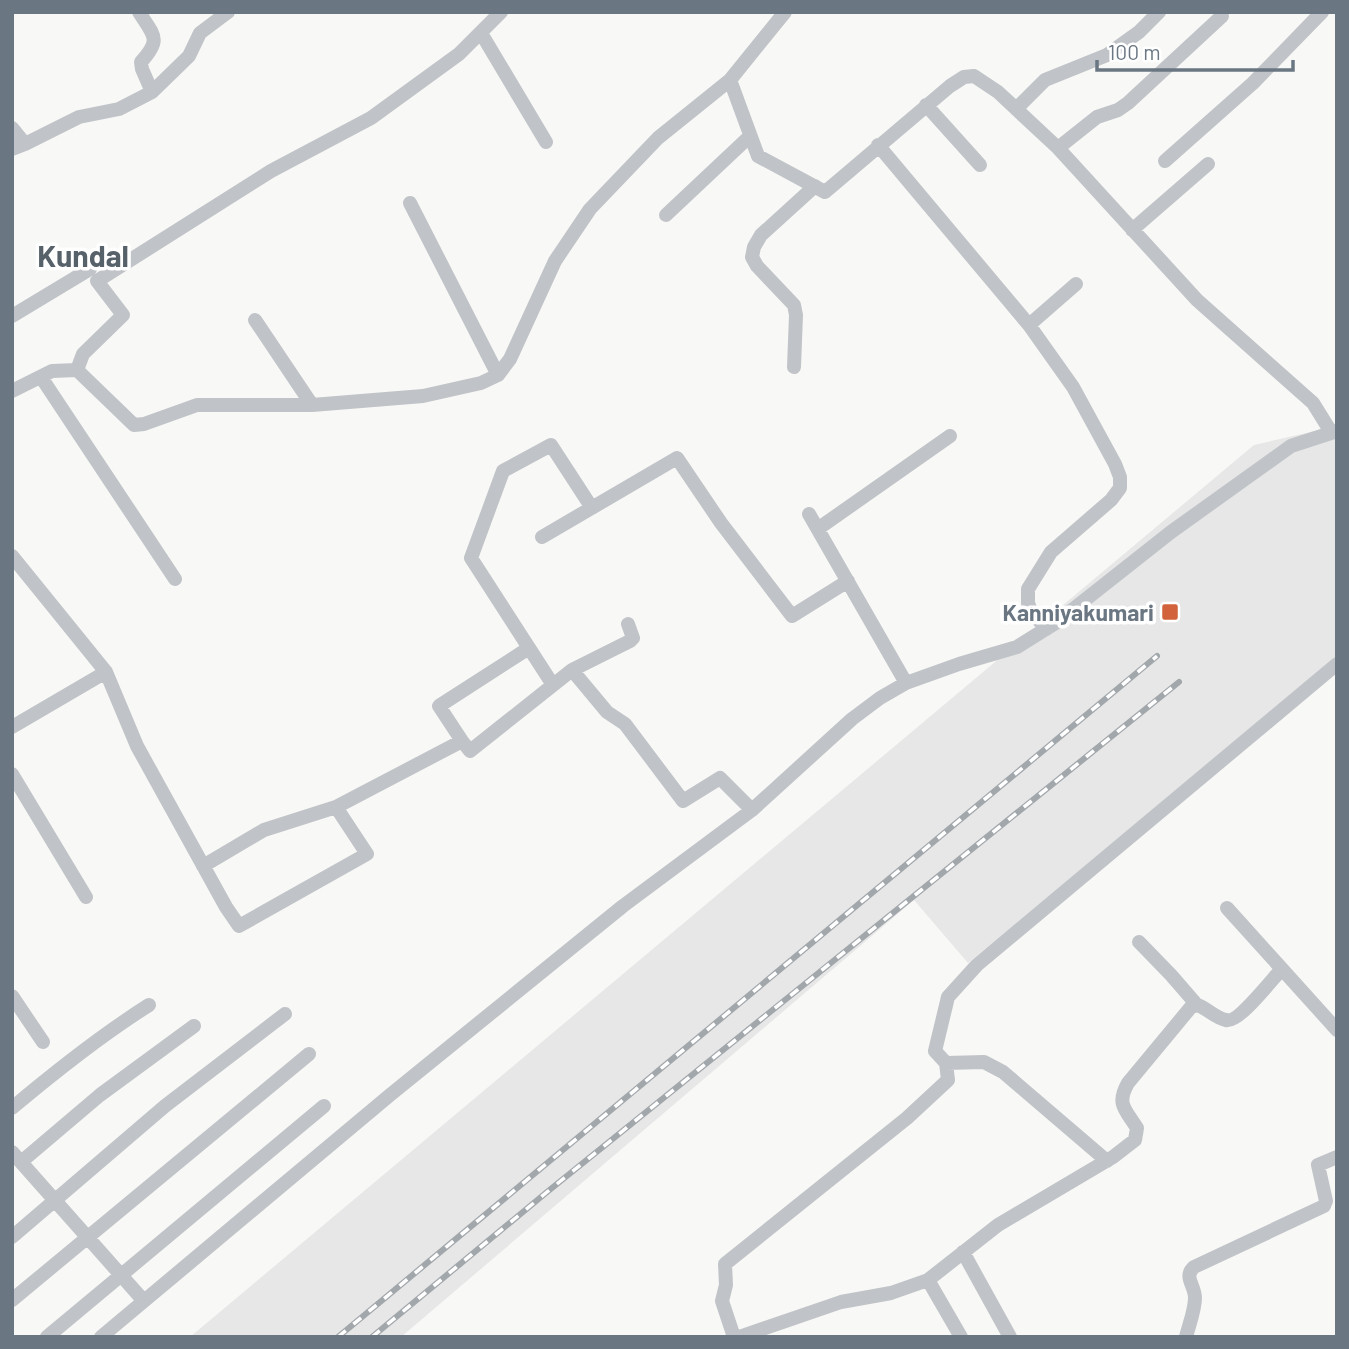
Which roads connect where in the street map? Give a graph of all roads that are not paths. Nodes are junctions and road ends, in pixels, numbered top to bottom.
1 (139, 12) edge
2 (228, 12) edge
3 (501, 12) edge
4 (785, 12) edge
5 (1159, 12) edge
6 (1322, 12) edge
7 (1222, 16) dead end
8 (481, 33) junction
9 (730, 80) junction
10 (152, 92) junction
11 (926, 105) junction
12 (1016, 109) junction
13 (12, 128) edge
14 (750, 136) junction
15 (546, 142) dead end
16 (878, 145) junction
17 (18, 146) edge
18 (1058, 148) junction
19 (1165, 161) dead end
20 (1208, 164) dead end
21 (980, 165) dead end
22 (815, 187) junction
23 (411, 203) dead end
24 (666, 215) dead end
25 (1132, 230) junction
26 (90, 269) dead end
27 (1076, 285) dead end
28 (12, 316) edge
29 (255, 320) dead end
30 (1029, 326) junction
31 (794, 367) dead end
32 (77, 370) junction
33 (498, 375) junction
34 (41, 377) junction
35 (14, 387) edge
36 (312, 405) junction
37 (1334, 432) edge
38 (950, 436) dead end
39 (592, 508) junction
40 (810, 514) dead end
41 (818, 528) junction
42 (542, 537) dead end
43 (12, 556) edge
44 (175, 579) dead end
45 (848, 581) junction
46 (628, 624) dead end
47 (1046, 629) junction
48 (529, 648) junction
49 (1337, 664) edge
50 (572, 670) junction
51 (106, 672) junction
52 (906, 682) junction
53 (553, 685) junction
54 (12, 727) edge
55 (462, 741) junction
56 (12, 774) edge
57 (336, 807) junction
58 (752, 810) junction
59 (203, 866) junction
60 (86, 897) dead end
61 (1227, 908) dead end
62 (1139, 942) dead end
63 (1282, 969) junction
64 (12, 996) edge
65 (1197, 1004) junction
66 (149, 1005) dead end
67 (285, 1014) dead end
68 (194, 1026) dead end
69 (1337, 1030) edge
70 (43, 1042) dead end
71 (309, 1054) dead end
72 (946, 1063) junction
73 (324, 1106) dead end
74 (12, 1108) edge
75 (1337, 1157) edge
76 (1107, 1161) junction
77 (17, 1164) edge
78 (55, 1200) junction
79 (12, 1237) edge
80 (87, 1238) junction
81 (963, 1252) junction
82 (120, 1275) junction
83 (928, 1280) junction
84 (12, 1300) edge
85 (144, 1300) junction
86 (47, 1337) edge
87 (101, 1337) edge
88 (736, 1337) edge
89 (961, 1337) edge
90 (1010, 1337) edge
91 (1186, 1337) edge

1 - 10 street
2 - 10 street
3 - 8 street
4 - 9 street
5 - 12 street
6 - 19 street
7 - 18 street
8 - 15 street
8 - 32 street
9 - 14 street
9 - 33 street
10 - 17 street
11 - 12 street
11 - 16 street
11 - 21 street
12 - 18 street
13 - 17 street
14 - 22 street
14 - 24 street
16 - 22 street
16 - 30 street
18 - 25 street
20 - 25 street
22 - 31 street
23 - 33 street
25 - 37 street
26 - 28 street
27 - 30 street
29 - 36 street
30 - 47 street
32 - 34 street
32 - 36 street
33 - 36 street
34 - 35 street
34 - 44 street
37 - 47 street
38 - 41 street
39 - 42 street
39 - 45 street
39 - 48 street
40 - 41 street
41 - 45 street
43 - 51 street
45 - 52 street
46 - 50 street
47 - 52 street
48 - 53 street
48 - 55 street
49 - 72 street
50 - 53 street
50 - 58 street
51 - 54 street
51 - 59 street
52 - 58 street
53 - 55 street
55 - 57 street
56 - 60 street
57 - 59 street
57 - 59 street
58 - 85 street
61 - 63 street
62 - 65 street
63 - 65 street
63 - 69 street
64 - 70 street
65 - 76 street
66 - 74 street
67 - 78 street
68 - 77 street
71 - 80 street
72 - 76 street
72 - 88 street
73 - 82 street
75 - 91 street
76 - 81 street
77 - 78 street
78 - 79 street
78 - 80 street
80 - 82 street
80 - 84 street
81 - 83 street
81 - 90 street
82 - 85 street
82 - 86 street
83 - 88 street
83 - 89 street
85 - 87 street

